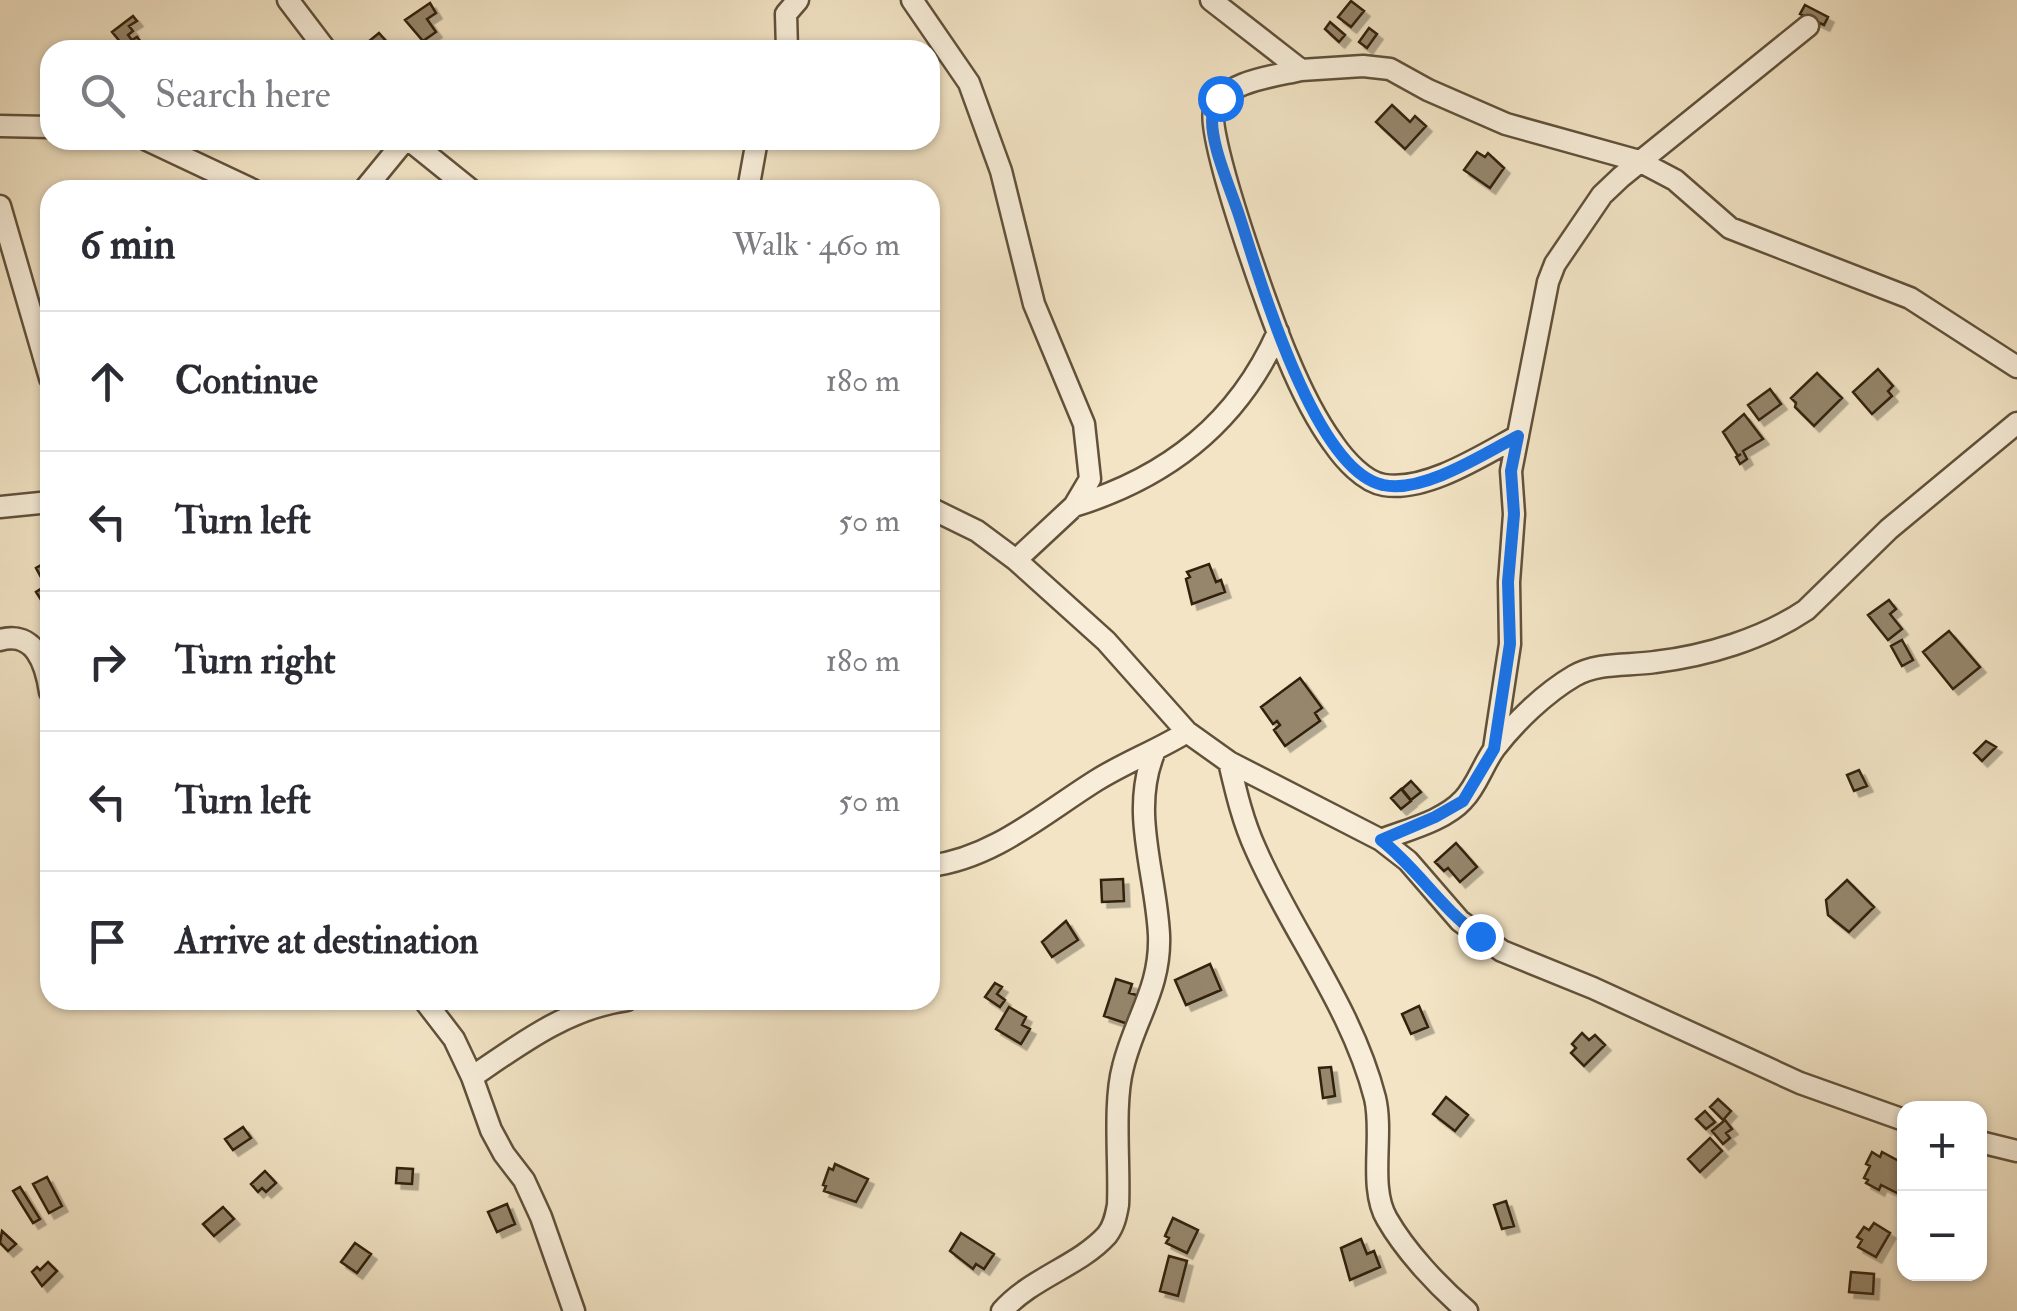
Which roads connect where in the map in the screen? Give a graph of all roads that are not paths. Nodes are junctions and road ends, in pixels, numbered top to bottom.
1 (288, 0) edge
2 (798, 0) edge
3 (912, 0) edge
4 (1211, 0) edge
5 (1808, 26) dead end
6 (318, 40) edge
7 (787, 40) edge
8 (939, 40) edge
9 (940, 41) edge
10 (1300, 70) junction
11 (0, 126) edge
12 (40, 127) edge
13 (168, 150) edge
14 (398, 150) edge
15 (420, 150) edge
16 (755, 150) edge
17 (1639, 160) junction
18 (233, 180) edge
19 (373, 180) edge
20 (458, 180) edge
21 (750, 180) edge
22 (0, 206) edge
23 (1278, 332) junction
24 (40, 344) edge
25 (2017, 368) edge
26 (2017, 423) edge
27 (1518, 436) junction
28 (40, 503) edge
29 (1074, 506) junction
30 (0, 507) edge
31 (940, 513) edge
32 (1016, 560) junction
33 (0, 640) edge
34 (40, 656) edge
35 (1187, 732) junction
36 (1494, 749) junction
37 (1154, 752) junction
38 (1229, 762) junction
39 (1381, 840) junction
40 (940, 865) edge
41 (432, 1010) edge
42 (588, 1010) edge
43 (472, 1077) junction
44 (1897, 1117) edge
45 (1987, 1144) edge
46 (2017, 1152) edge
47 (574, 1311) edge
48 (1002, 1311) edge
49 (1467, 1311) edge

1 - 6 street
2 - 7 street
3 - 8 street
4 - 10 street
5 - 17 street
9 - 29 street
10 - 17 street
10 - 23 street
11 - 12 street
13 - 18 street
14 - 19 street
15 - 20 street
16 - 21 street
17 - 25 street
17 - 27 street
22 - 24 street
23 - 27 street
23 - 29 street
26 - 36 street
27 - 36 street
28 - 30 street
29 - 32 street
31 - 32 street
32 - 35 street
33 - 34 street
35 - 37 street
35 - 38 street
36 - 39 street
37 - 40 street
37 - 48 street
38 - 39 street
38 - 49 street
39 - 44 street
41 - 43 street
42 - 43 street
43 - 47 street
45 - 46 street

